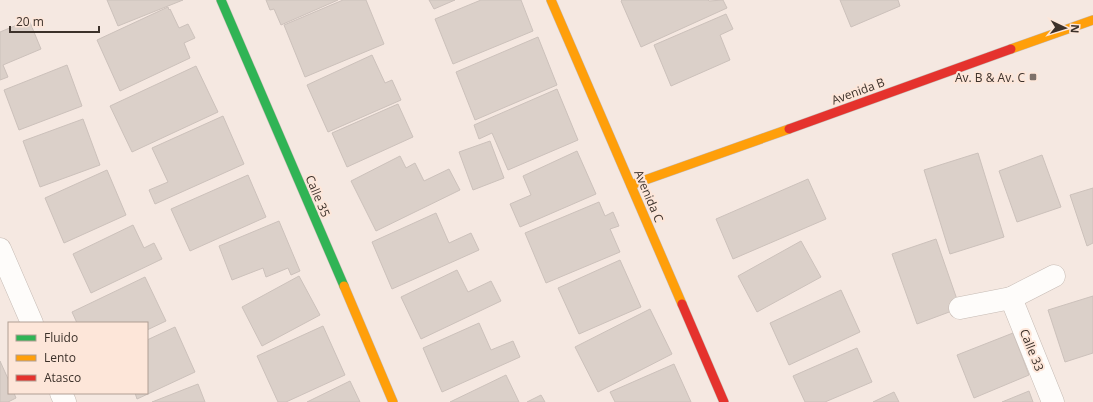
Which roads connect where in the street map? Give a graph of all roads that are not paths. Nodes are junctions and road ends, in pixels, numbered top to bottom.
1 (221, 0) edge
2 (551, 0) edge
3 (1093, 20) edge
4 (631, 185) junction
5 (0, 249) edge
6 (1054, 276) dead end
7 (7, 284) edge
8 (1011, 298) junction
9 (960, 308) dead end
10 (31, 322) edge
11 (392, 402) edge
12 (724, 402) edge
13 (1053, 402) edge

1 - 11 street, Calle 35
2 - 4 street, Avenida C
3 - 4 street, Avenida B
4 - 12 street, Avenida C
5 - 7 street
6 - 8 street
7 - 10 street
8 - 9 street
8 - 13 street, Calle 33

